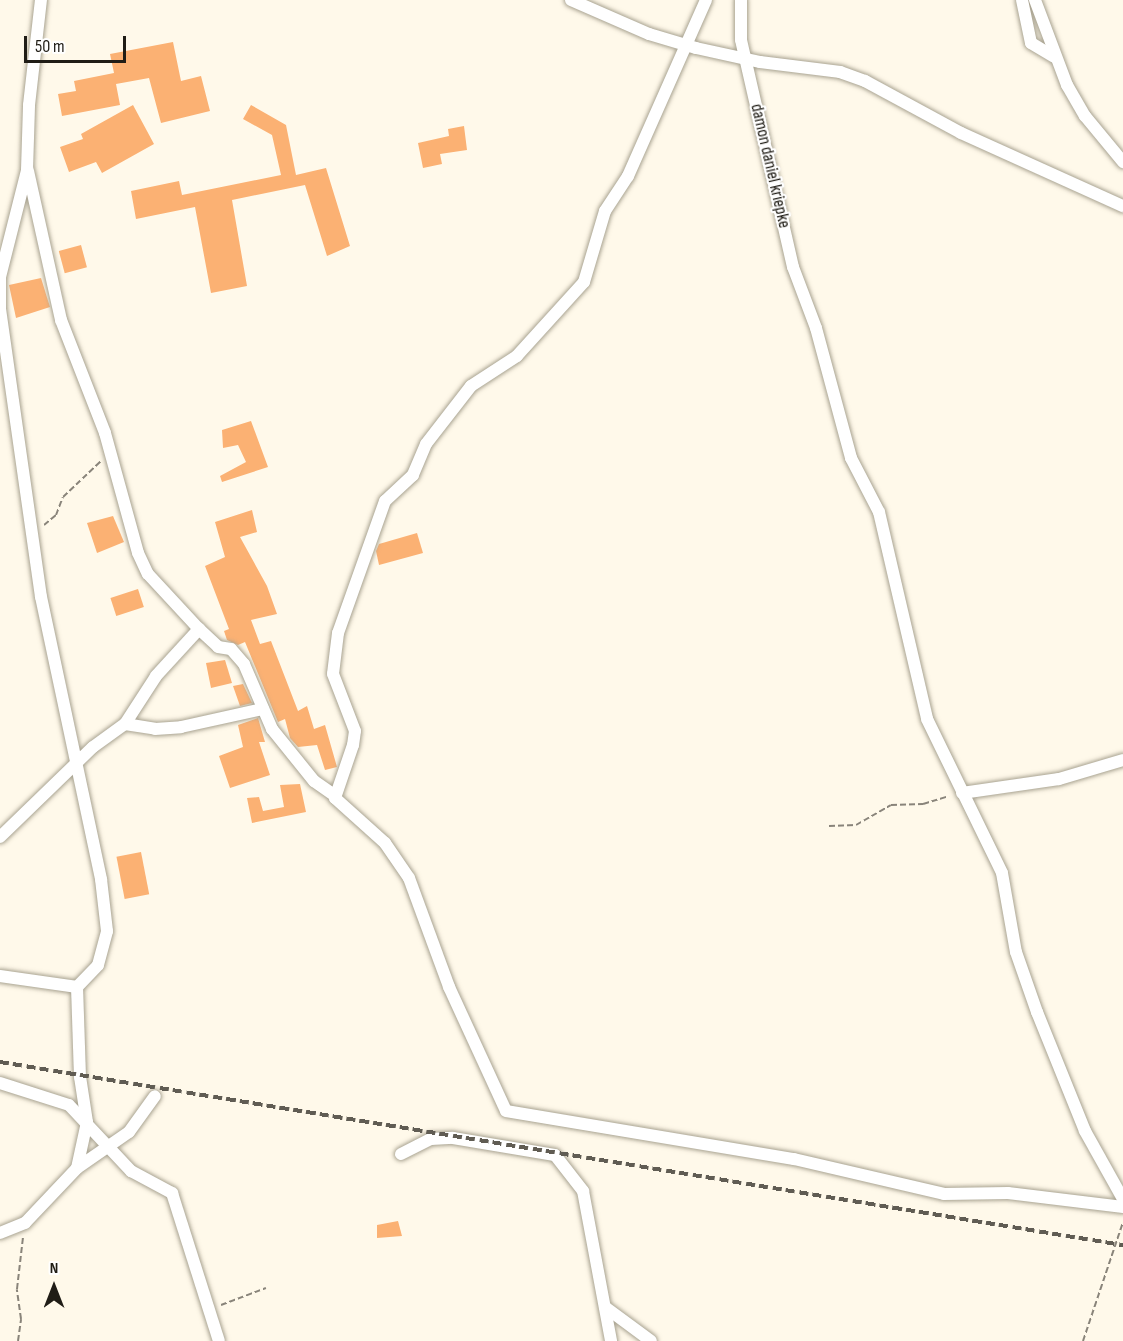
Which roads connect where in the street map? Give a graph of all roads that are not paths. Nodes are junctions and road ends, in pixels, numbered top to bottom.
1 (41, 0) edge
2 (571, 0) edge
3 (706, 0) edge
4 (741, 0) edge
5 (1022, 0) edge
6 (1035, 0) edge
7 (685, 44) junction
8 (1053, 56) junction
9 (745, 59) junction
10 (1123, 162) edge
11 (27, 170) junction
12 (1123, 206) edge
13 (199, 629) junction
14 (262, 709) junction
15 (125, 724) junction
16 (1123, 760) edge
17 (78, 762) junction
18 (962, 793) junction
19 (334, 795) junction
20 (0, 837) edge
21 (0, 976) edge
22 (77, 987) junction
23 (0, 1083) edge
24 (155, 1096) dead end
25 (87, 1122) junction
26 (111, 1147) junction
27 (401, 1154) dead end
28 (77, 1168) junction
29 (1123, 1199) edge
30 (1123, 1207) edge
31 (0, 1233) edge
32 (605, 1307) junction
33 (219, 1341) edge
34 (611, 1341) edge
35 (651, 1341) edge

1 - 11 street
2 - 7 street
3 - 7 street
4 - 9 street, damon daniel kriepke
5 - 8 street
6 - 8 street
7 - 9 street
7 - 19 street
8 - 10 street
9 - 12 street
9 - 18 street, damon daniel kriepke
11 - 13 street
11 - 17 street
13 - 14 street
13 - 15 street
14 - 15 street
14 - 19 street
15 - 17 street
16 - 18 street
17 - 20 street
17 - 22 street
18 - 29 street, damon daniel kriepke
19 - 30 street
21 - 22 street
22 - 25 street
23 - 25 street
24 - 26 street
25 - 26 street
25 - 28 street
26 - 28 street
26 - 33 street
27 - 32 street
28 - 31 street
32 - 34 street
32 - 35 street

